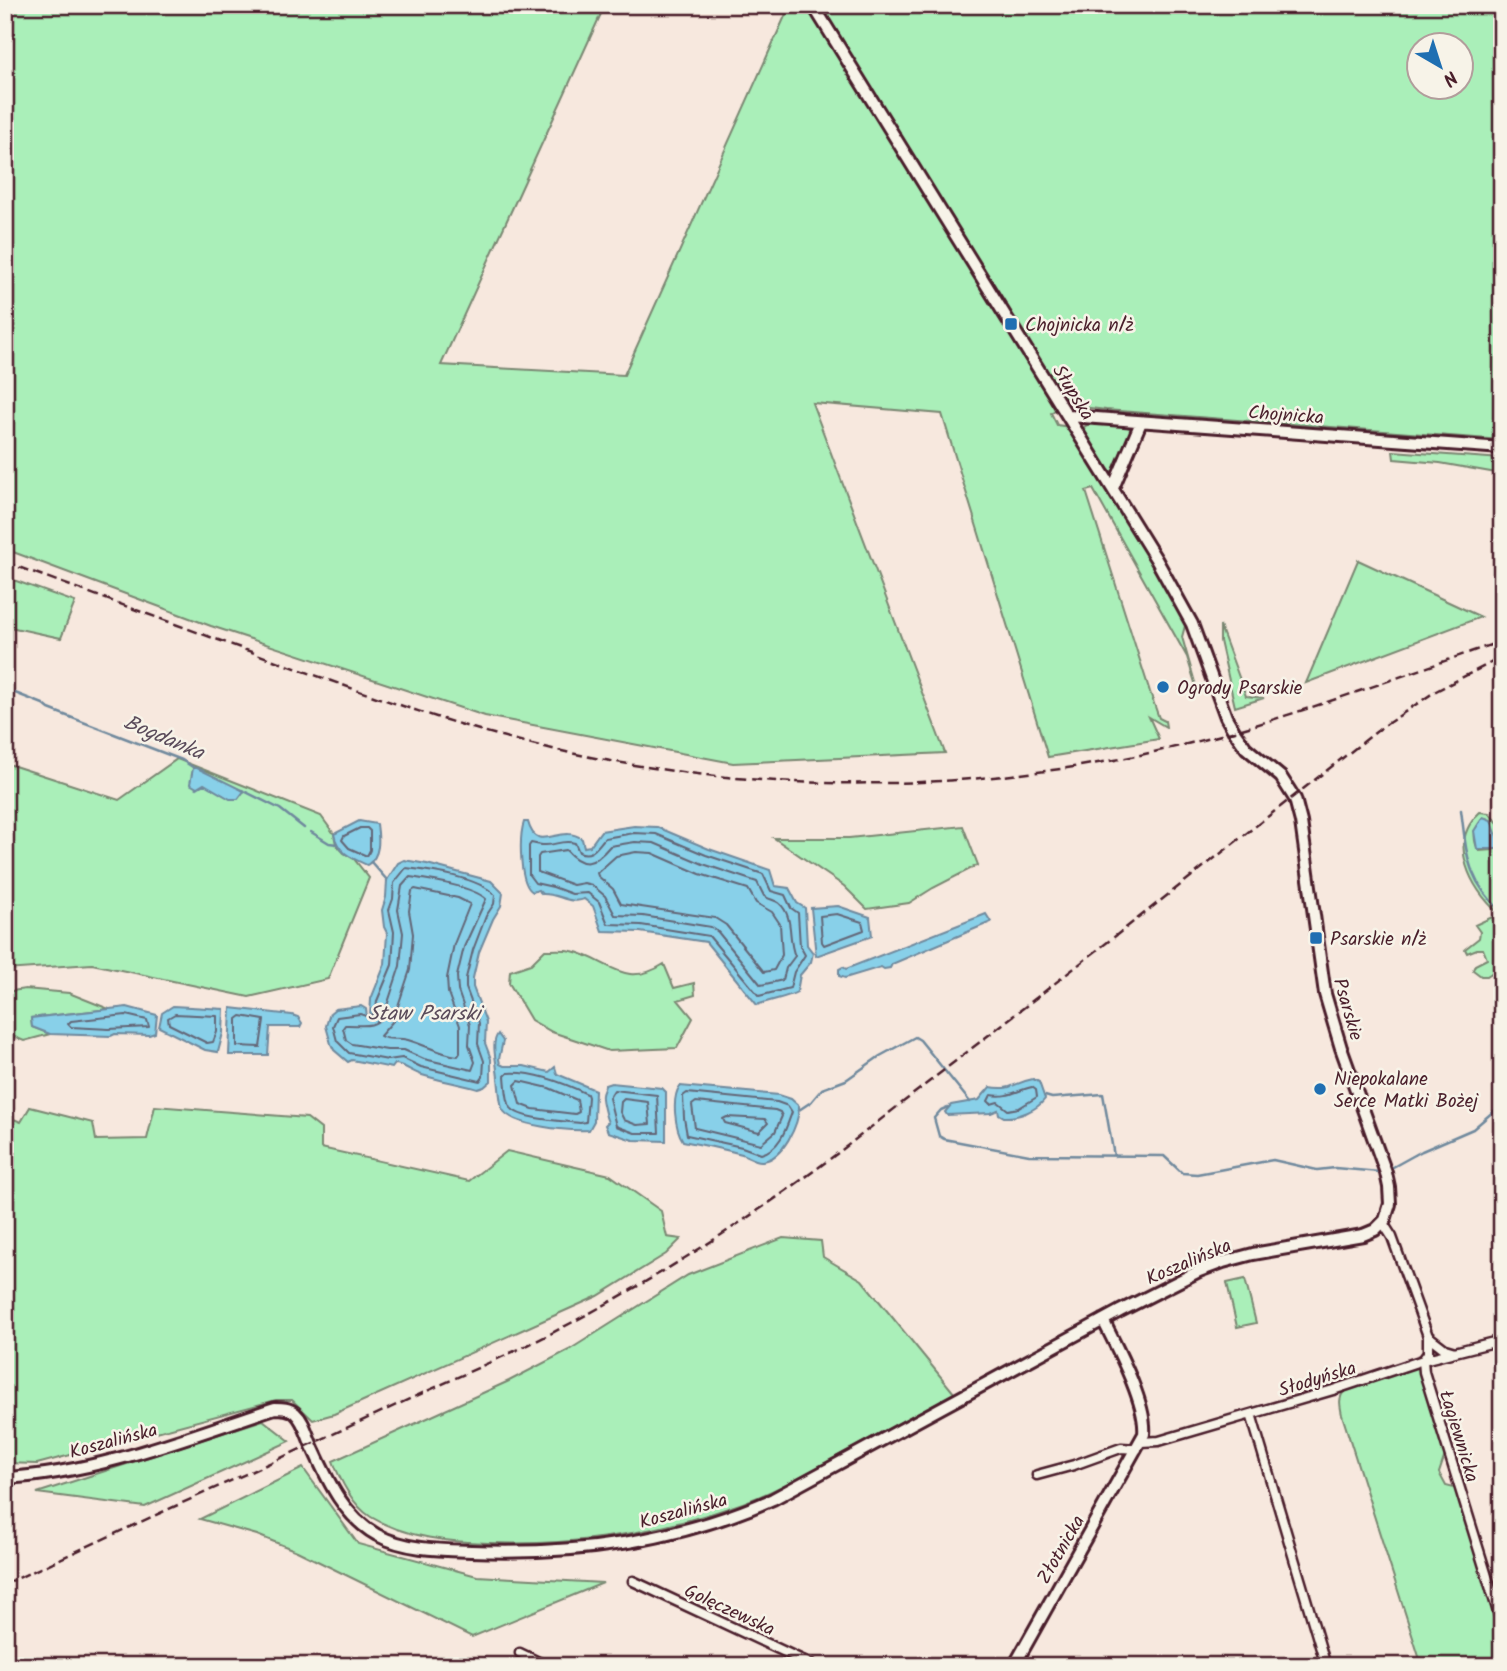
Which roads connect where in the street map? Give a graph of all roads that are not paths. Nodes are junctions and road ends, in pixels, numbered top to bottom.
1 (813, 5) edge
2 (1069, 416) junction
3 (1141, 422) junction
4 (1502, 448) edge
5 (1113, 488) junction
6 (1237, 737) joint
7 (1383, 1223) junction
8 (1103, 1320) junction
9 (1428, 1336) junction
10 (1502, 1340) edge
11 (1455, 1352) junction
12 (1423, 1360) junction
13 (1251, 1414) junction
14 (1139, 1446) junction
15 (1037, 1475) dead end
16 (5, 1478) edge
17 (633, 1581) dead end
18 (1502, 1625) edge
19 (520, 1653) dead end
20 (547, 1666) edge
21 (815, 1666) edge
22 (1014, 1666) edge
23 (1326, 1666) edge

1 - 2 street, Słupska
2 - 3 street, Chojnicka
2 - 5 street, Słupska
3 - 4 street, Chojnicka
3 - 5 street
5 - 6 street, Słupska
6 - 7 street, Psarskie
7 - 8 street, Koszalińska
7 - 9 street
8 - 14 street, Złotnicka
8 - 16 street, Koszalińska
9 - 11 street
9 - 12 street, Łagiewnicka
10 - 11 street, Słodyńska
11 - 12 street, Słodyńska
12 - 13 street, Słodyńska
12 - 18 street, Łagiewnicka
13 - 14 street, Słodyńska
13 - 23 street
14 - 15 street
14 - 22 street, Złotnicka
17 - 21 street, Golęczewska
19 - 20 street

